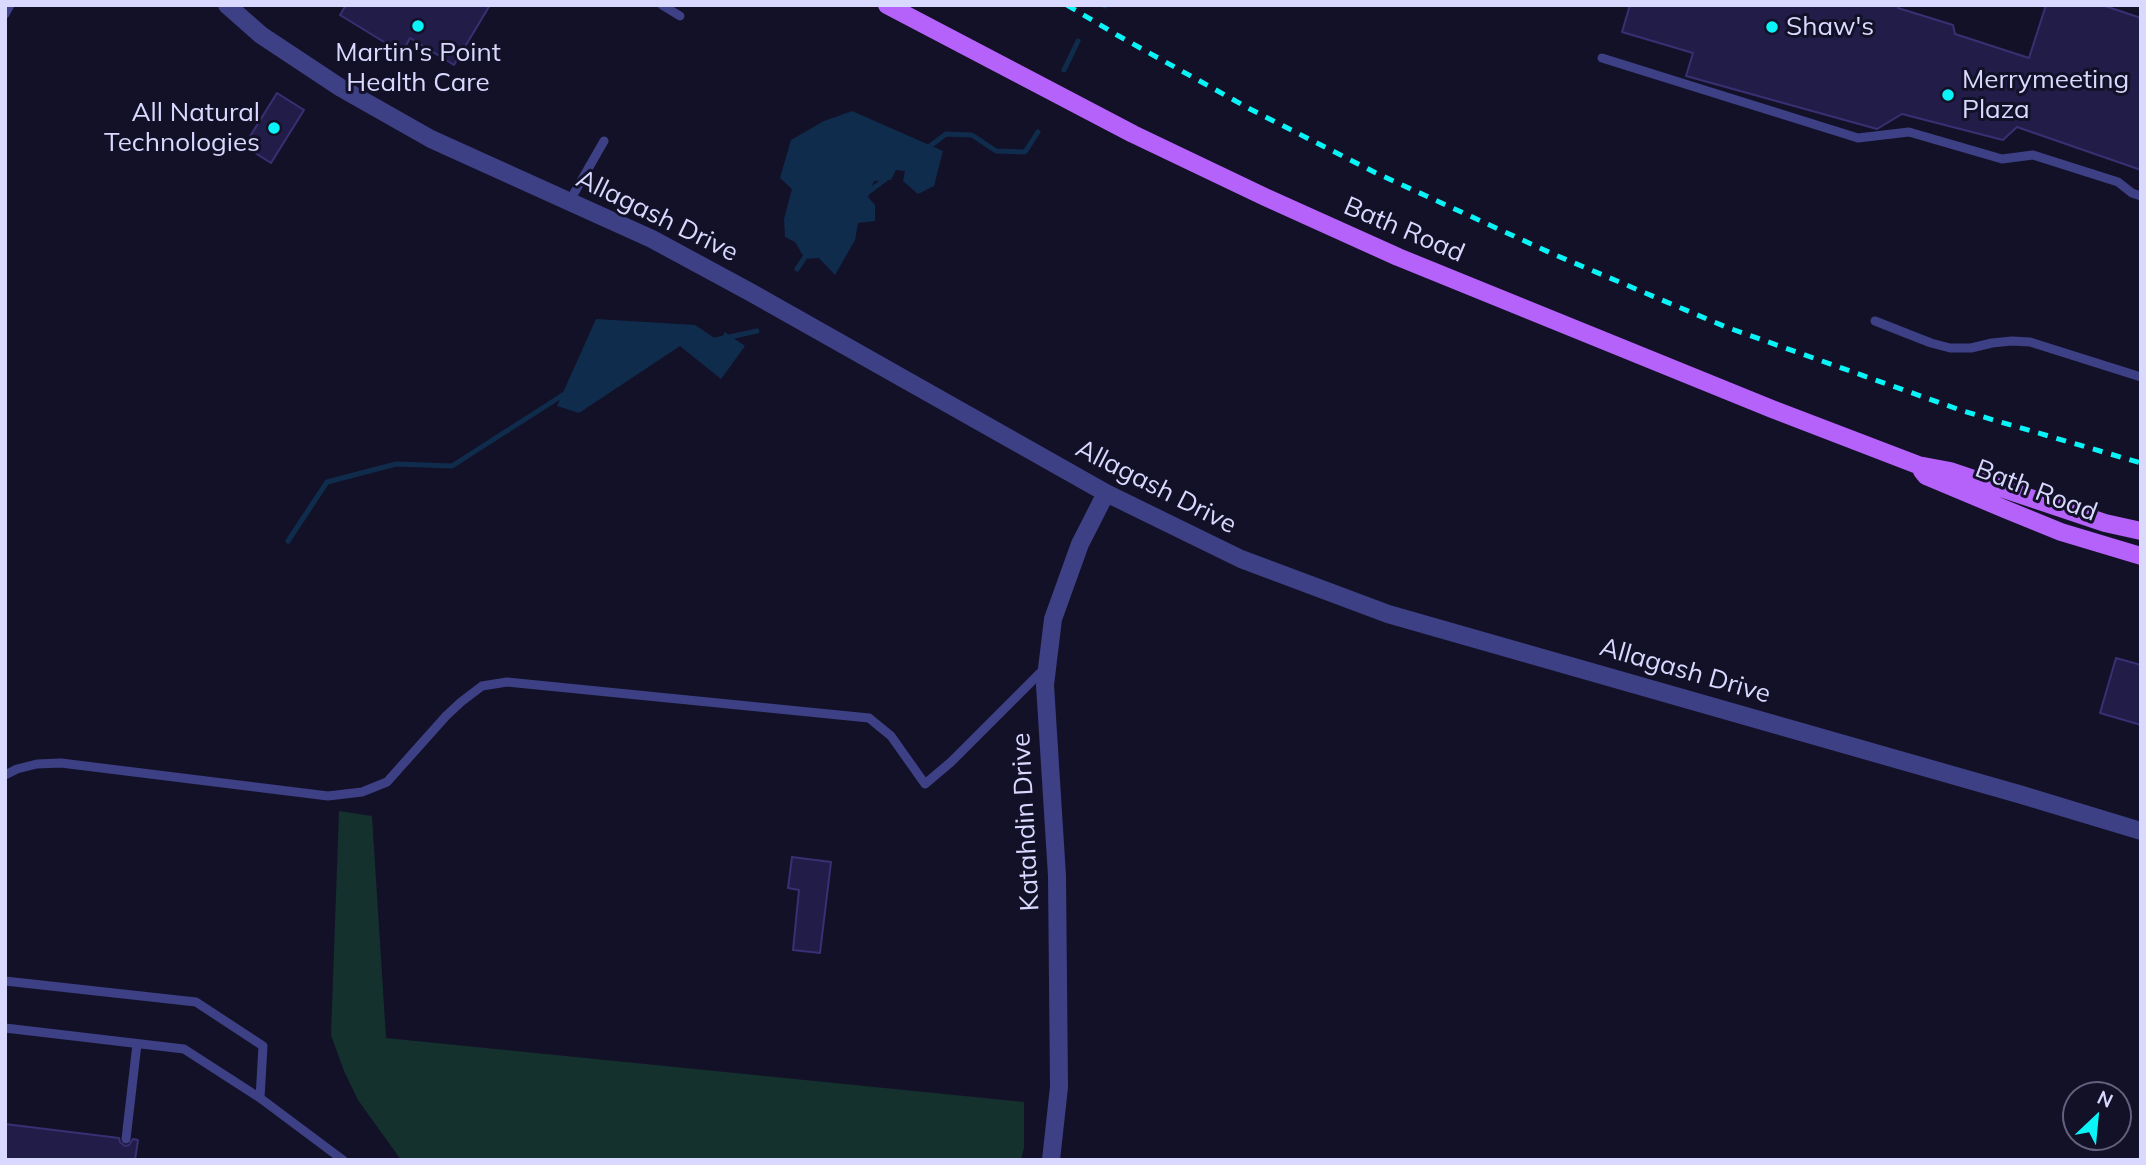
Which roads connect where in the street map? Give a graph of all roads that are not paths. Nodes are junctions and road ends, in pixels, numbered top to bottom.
1 (10, 5) edge
2 (227, 5) edge
3 (662, 5) edge
4 (887, 5) edge
5 (5, 14) edge
6 (680, 16) dead end
7 (1602, 58) dead end
8 (604, 141) dead end
9 (2141, 195) edge
10 (569, 202) junction
11 (1875, 321) dead end
12 (2141, 377) edge
13 (1918, 465) junction
14 (1106, 493) junction
15 (2141, 531) edge
16 (2141, 556) edge
17 (1047, 665) junction
18 (5, 775) edge
19 (2141, 831) edge
20 (5, 981) edge
21 (5, 1028) edge
22 (137, 1044) junction
23 (260, 1098) junction
24 (126, 1139) dead end
25 (343, 1160) edge
26 (1051, 1160) edge

1 - 5 lane
2 - 10 street, Allagash Drive
3 - 6 lane
4 - 13 main road, Bath Road
7 - 9 lane
8 - 10 lane
10 - 14 street, Allagash Drive
11 - 12 lane
13 - 15 main road, Bath Road
13 - 16 main road, Bath Road
14 - 17 street, Katahdin Drive
14 - 19 street, Allagash Drive
17 - 18 lane
17 - 26 street, Katahdin Drive
20 - 23 lane
21 - 22 lane
22 - 23 lane
22 - 24 lane
23 - 25 lane

